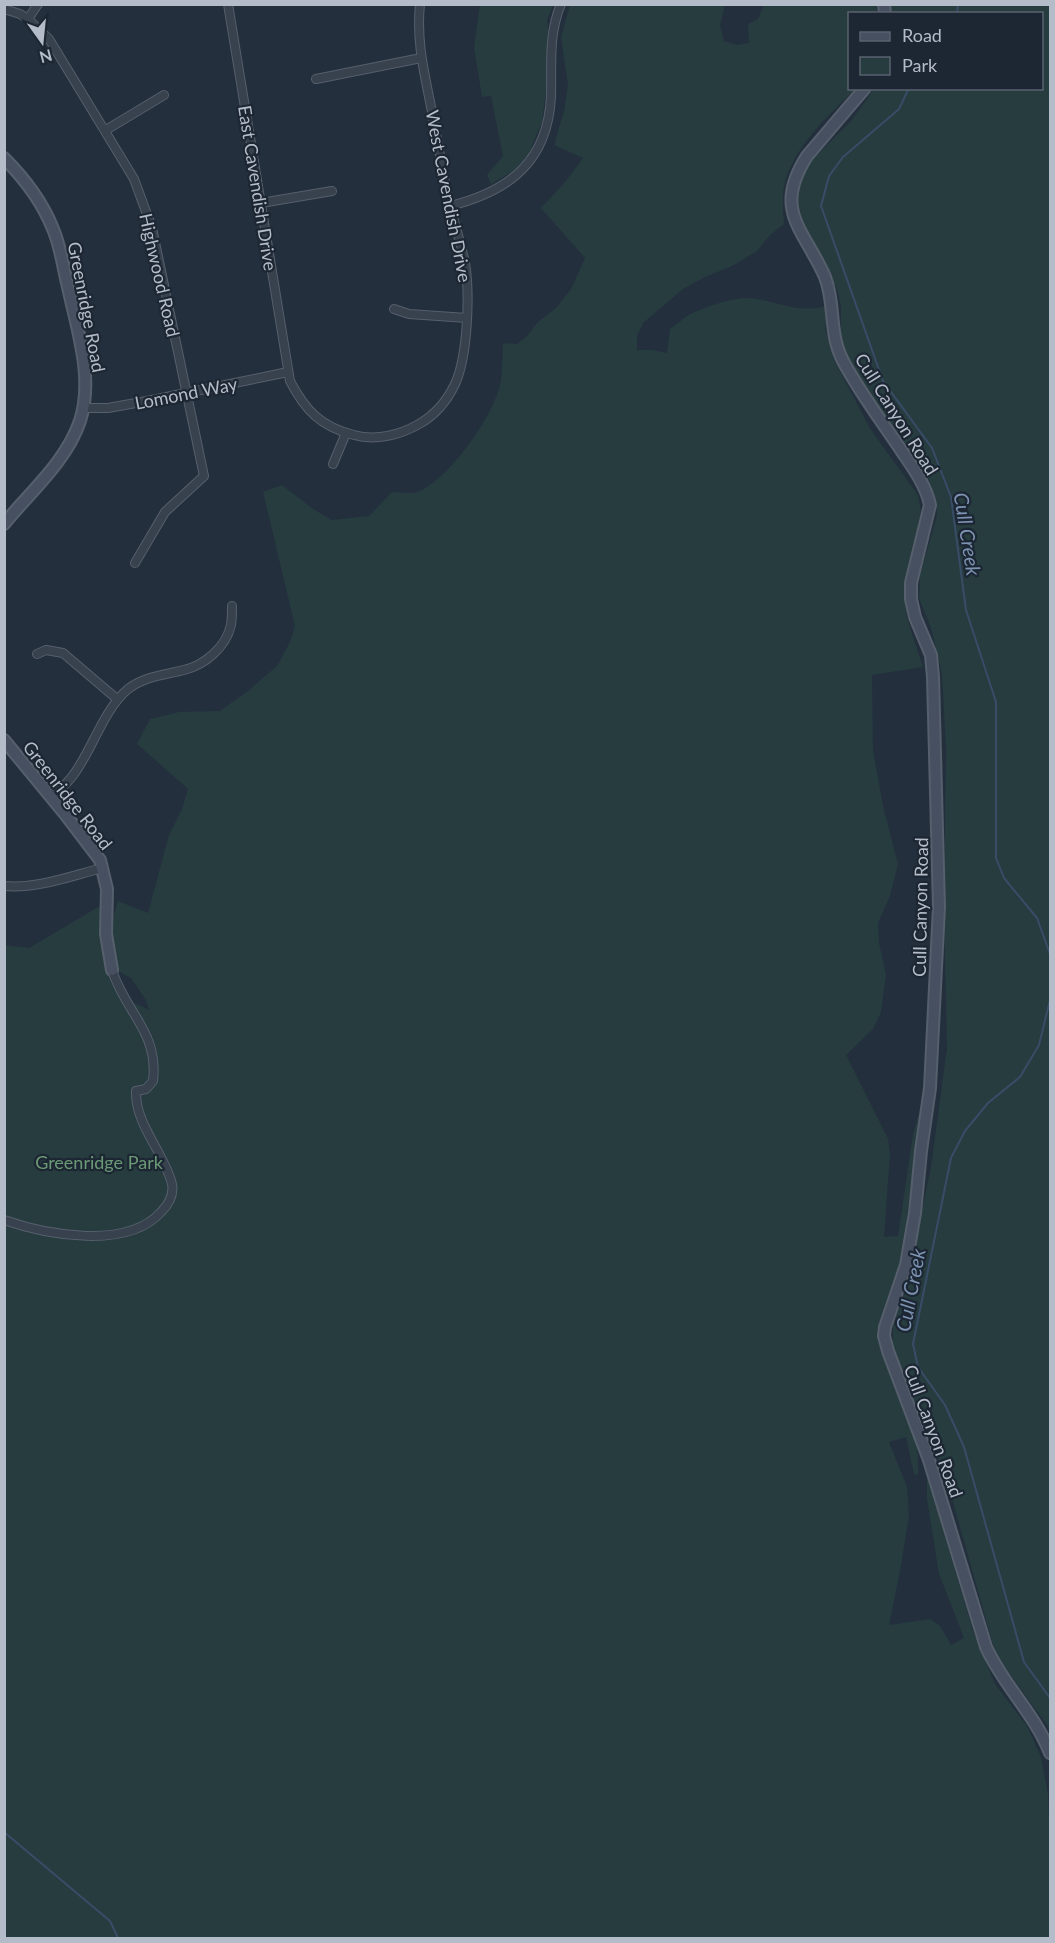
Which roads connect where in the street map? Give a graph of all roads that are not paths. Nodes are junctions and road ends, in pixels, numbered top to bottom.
1 (38, 4) edge
2 (228, 4) edge
3 (420, 4) edge
4 (561, 4) edge
5 (4, 9) edge
6 (28, 19) junction
7 (421, 58) junction
8 (316, 79) dead end
9 (863, 90) edge
10 (164, 95) dead end
11 (106, 130) junction
12 (7, 164) edge
13 (332, 191) dead end
14 (261, 203) junction
15 (450, 206) junction
16 (394, 309) dead end
17 (467, 318) junction
18 (288, 372) junction
19 (186, 393) junction
20 (84, 408) junction
21 (346, 433) junction
22 (333, 464) dead end
23 (4, 524) edge
24 (135, 563) dead end
25 (232, 606) dead end
26 (37, 654) dead end
27 (117, 699) junction
28 (4, 740) edge
29 (51, 797) junction
30 (102, 868) junction
31 (4, 886) edge
32 (112, 970) joint
33 (4, 1220) edge
34 (1050, 1752) edge

1 - 6 street
2 - 14 street, East Cavendish Drive
3 - 7 street, West Cavendish Drive
4 - 15 street
5 - 6 street, Highwood Road
6 - 11 street, Highwood Road
7 - 8 street
7 - 15 street, West Cavendish Drive
9 - 34 street, Cull Canyon Road
10 - 11 street
11 - 19 street, Highwood Road
12 - 20 street, Greenridge Road
13 - 14 street
14 - 18 street, East Cavendish Drive
15 - 17 street, West Cavendish Drive
16 - 17 street
17 - 21 street, West Cavendish Drive
18 - 19 street, Lomond Way
18 - 21 street, West Cavendish Drive
19 - 20 street, Lomond Way
19 - 24 street, Highwood Road
20 - 23 street, Greenridge Road
21 - 22 street
25 - 27 street
26 - 27 street
27 - 29 street
28 - 29 street, Greenridge Road
29 - 30 street, Greenridge Road
30 - 31 street
30 - 32 street, Greenridge Road
32 - 33 street, Greenridge Road

